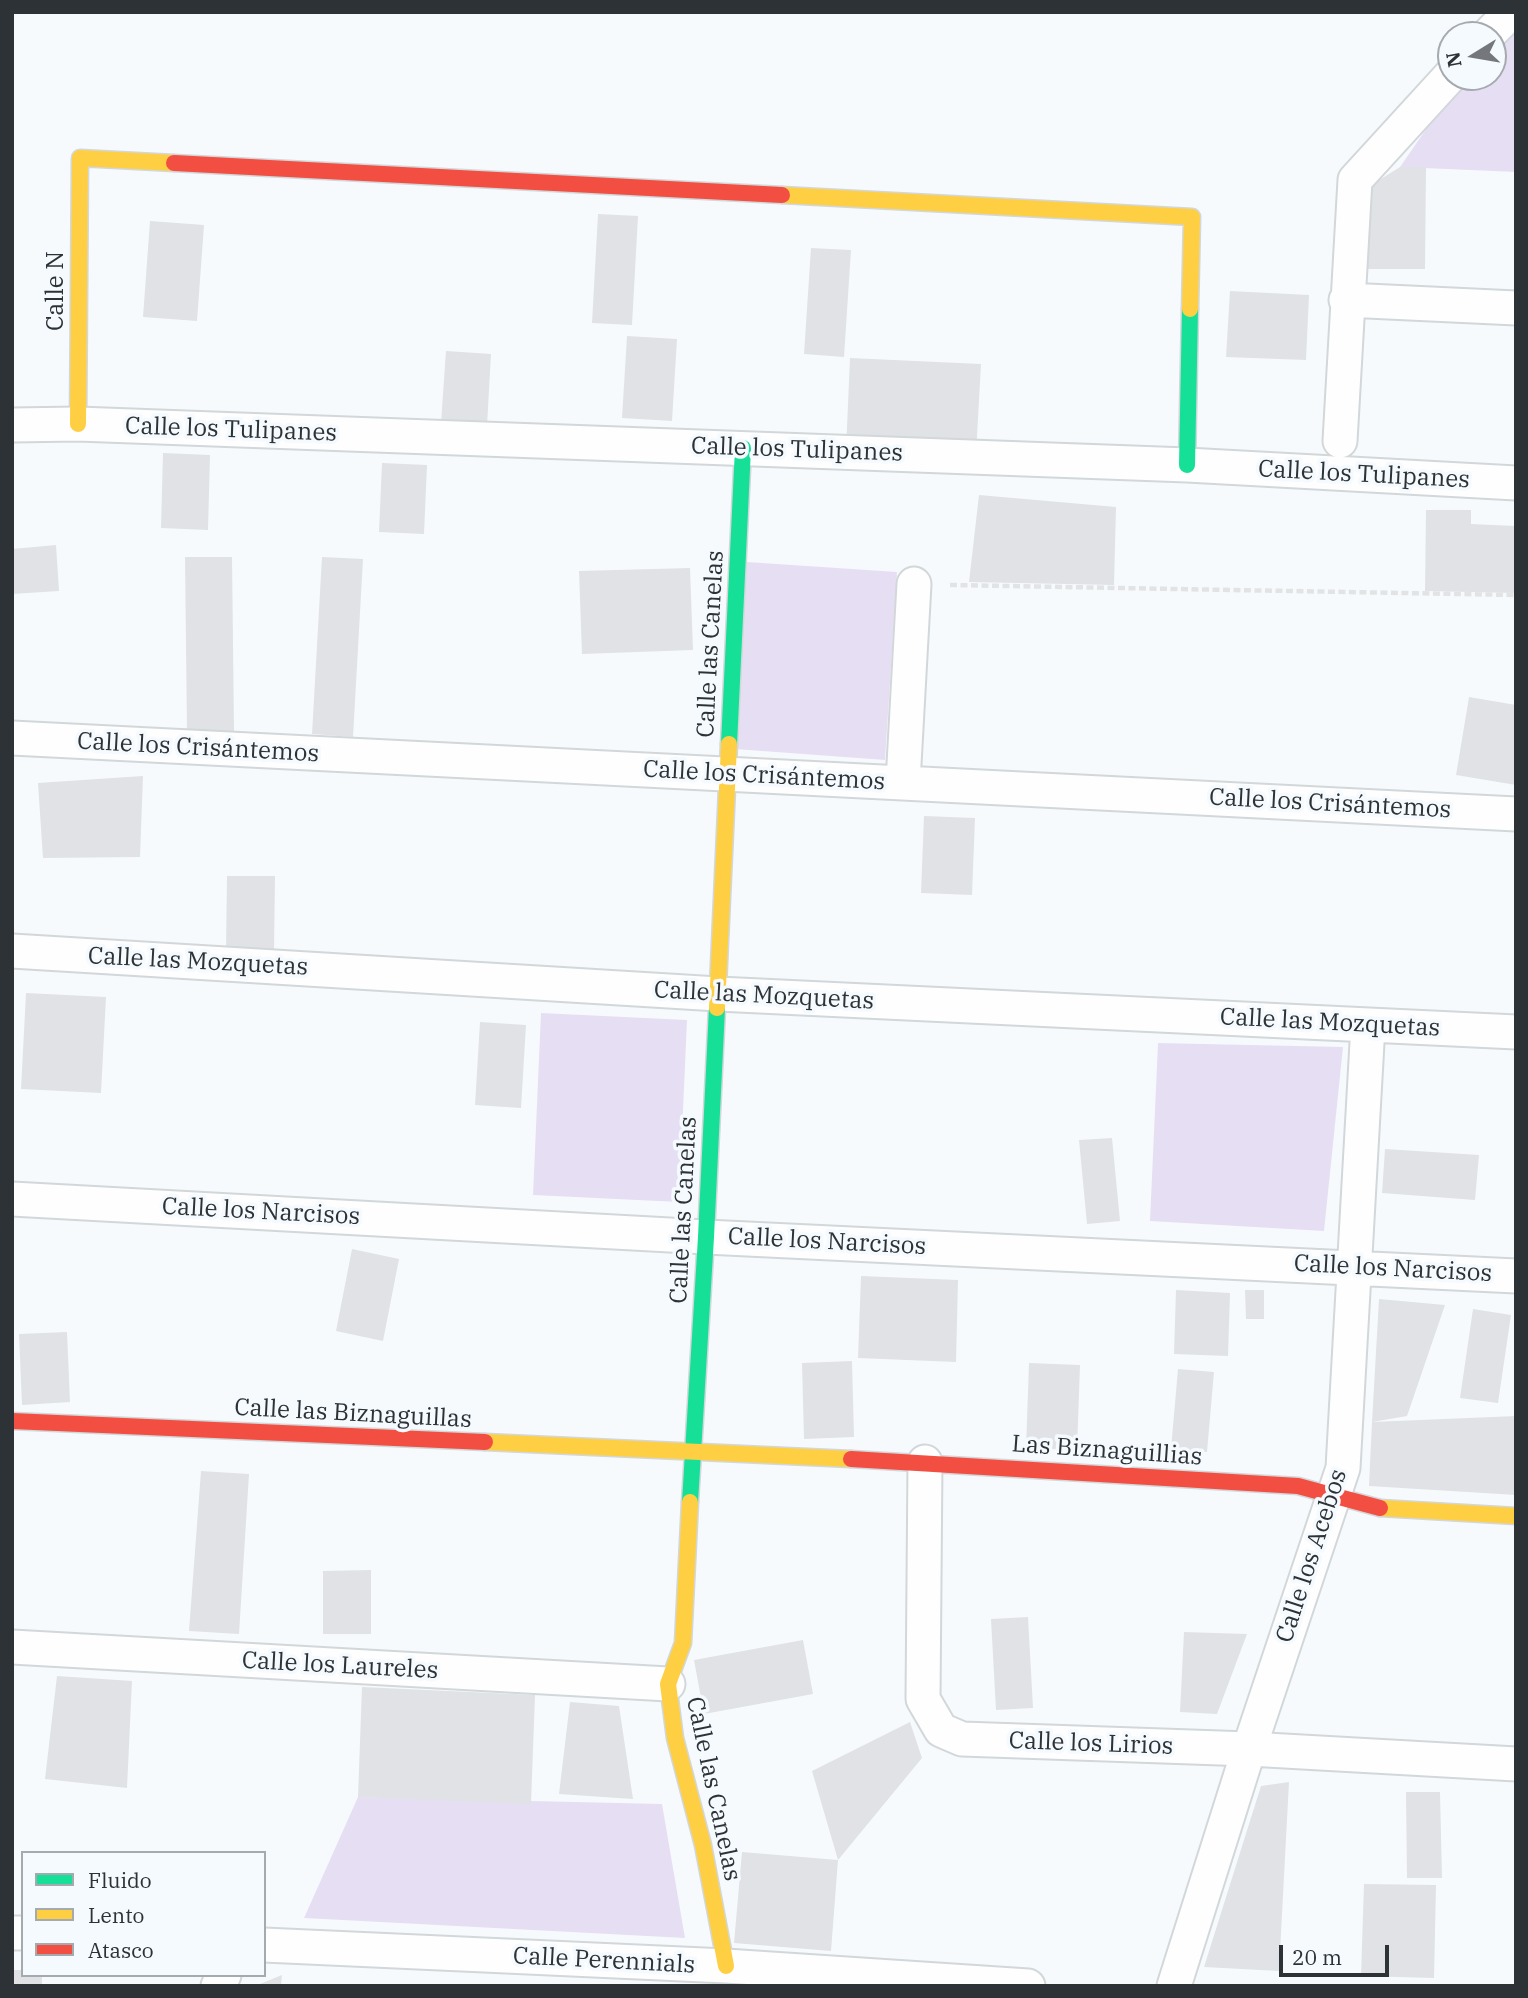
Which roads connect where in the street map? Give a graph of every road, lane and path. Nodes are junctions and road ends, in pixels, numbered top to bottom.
1 (1437, 90) edge
2 (1346, 300) junction
3 (1516, 308) edge
4 (78, 424) junction
5 (12, 425) edge
6 (1340, 441) dead end
7 (743, 448) junction
8 (1187, 465) junction
9 (1516, 483) edge
10 (914, 584) joint
11 (1516, 595) edge
12 (12, 738) edge
13 (727, 775) junction
14 (903, 782) junction
15 (1516, 814) edge
16 (12, 951) edge
17 (718, 994) junction
18 (1368, 1026) junction
19 (1516, 1032) edge
20 (12, 1199) edge
21 (706, 1237) junction
22 (1354, 1267) junction
23 (1516, 1276) edge
24 (12, 1421) edge
25 (692, 1453) junction
26 (925, 1462) junction
27 (1334, 1495) junction
28 (1516, 1516) edge
29 (12, 1647) edge
30 (668, 1684) junction
31 (1249, 1749) junction
32 (1516, 1763) edge
33 (266, 1945) edge
34 (726, 1966) junction
35 (1028, 1986) edge
36 (1174, 1986) edge

1 - 2 street
2 - 3 street
2 - 6 street
4 - 5 street
4 - 7 street, Calle los Tulipanes
4 - 8 street, Calle N
7 - 8 street, Calle los Tulipanes
7 - 13 street, Calle las Canelas
8 - 9 street, Calle los Tulipanes
10 - 11 path
10 - 14 street
12 - 13 street, Calle los Crisántemos
13 - 14 street, Calle los Crisántemos
13 - 17 street, Calle las Canelas
14 - 15 street, Calle los Crisántemos
16 - 17 street, Calle las Mozquetas
17 - 18 street, Calle las Mozquetas
17 - 21 street, Calle las Canelas
18 - 19 street, Calle las Mozquetas
18 - 22 street, Calle los Acebos
20 - 21 street, Calle los Narcisos
21 - 22 street, Calle los Narcisos
21 - 25 street, Calle las Canelas
22 - 23 street, Calle los Narcisos
22 - 27 street, Calle los Acebos
24 - 25 street, Calle las Biznaguillas
25 - 26 street, Las Biznaguillias
25 - 30 street, Calle las Canelas
26 - 27 street, Las Biznaguillias
26 - 31 street, Calle los Lirios
27 - 28 street, Las Biznaguillias
27 - 31 street, Calle los Acebos
29 - 30 street, Calle los Laureles
30 - 34 street, Calle las Canelas
31 - 32 street, Calle los Lirios
31 - 36 street, Calle los Acebos
33 - 34 street, Calle Perennials
34 - 35 street, Calle Perennials

